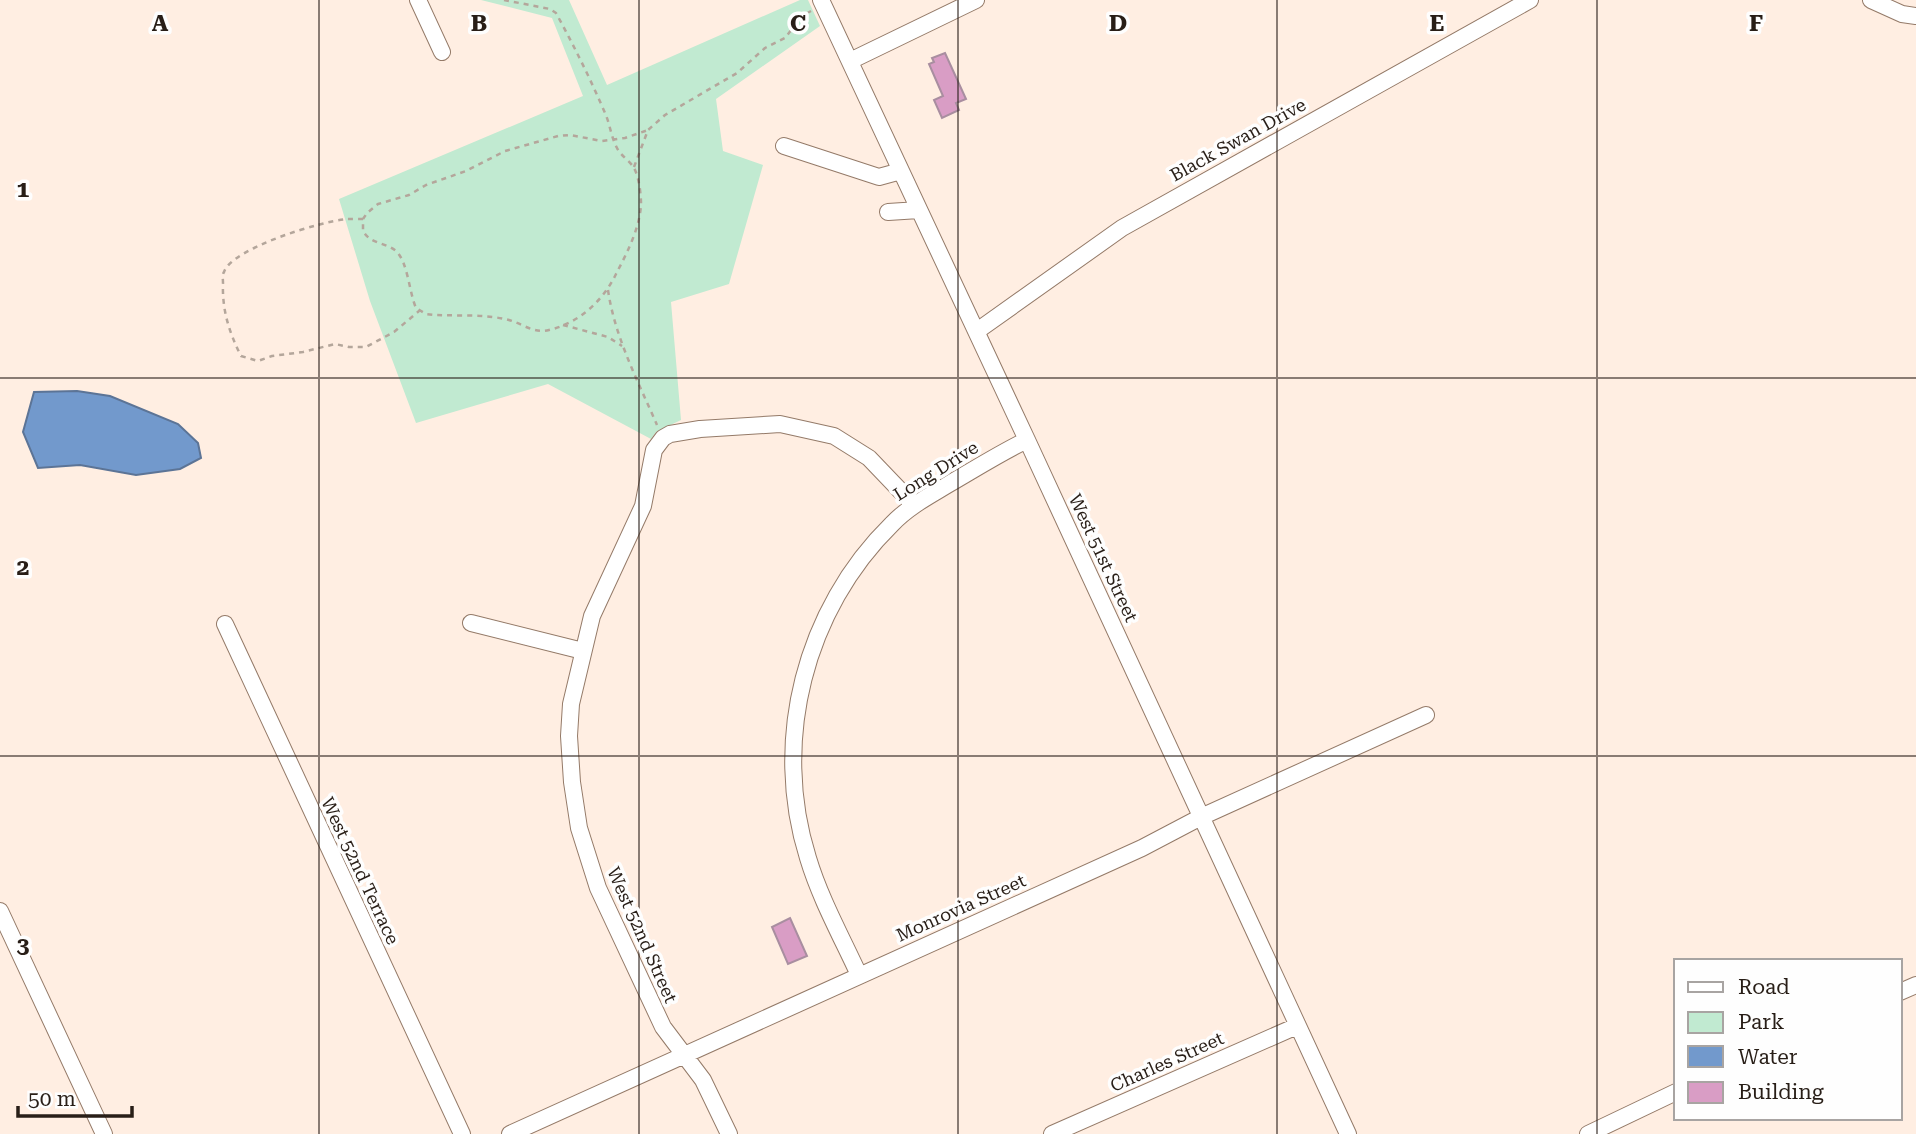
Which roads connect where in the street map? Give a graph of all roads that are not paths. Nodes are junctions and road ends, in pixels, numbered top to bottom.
1 (418, 0) edge
2 (975, 0) edge
3 (1530, 0) edge
4 (1871, 0) edge
5 (822, 3) edge
6 (1916, 16) edge
7 (442, 52) dead end
8 (850, 61) junction
9 (784, 146) dead end
10 (901, 171) junction
11 (919, 210) junction
12 (888, 212) dead end
13 (976, 331) junction
14 (1027, 440) junction
15 (914, 505) junction
16 (471, 623) dead end
17 (225, 624) dead end
18 (583, 651) junction
19 (1426, 715) dead end
20 (1201, 817) junction
21 (0, 911) edge
22 (859, 975) junction
23 (1297, 1026) junction
24 (684, 1055) junction
25 (1674, 1093) edge
26 (104, 1134) edge
27 (461, 1134) edge
28 (510, 1134) edge
29 (729, 1134) edge
30 (1052, 1134) edge
31 (1348, 1134) edge
32 (1588, 1134) edge

1 - 7 street
2 - 8 street
3 - 13 street, Black Swan Drive
4 - 6 street
5 - 8 street, West 51st Street
8 - 10 street, West 51st Street
9 - 10 street
10 - 11 street, West 51st Street
11 - 12 street
11 - 13 street, West 51st Street
13 - 14 street, West 51st Street
14 - 15 street, Long Drive
14 - 20 street, West 51st Street
15 - 18 street, West 52nd Street
15 - 22 street, Long Drive
16 - 18 street
17 - 27 street, West 52nd Terrace
18 - 24 street, West 52nd Street
19 - 20 street, Monrovia Street
20 - 22 street, Monrovia Street
20 - 23 street, West 51st Street
21 - 26 street
22 - 24 street, Monrovia Street
23 - 30 street, Charles Street
23 - 31 street, West 51st Street
24 - 28 street, Monrovia Street
24 - 29 street, West 52nd Street
25 - 32 street

